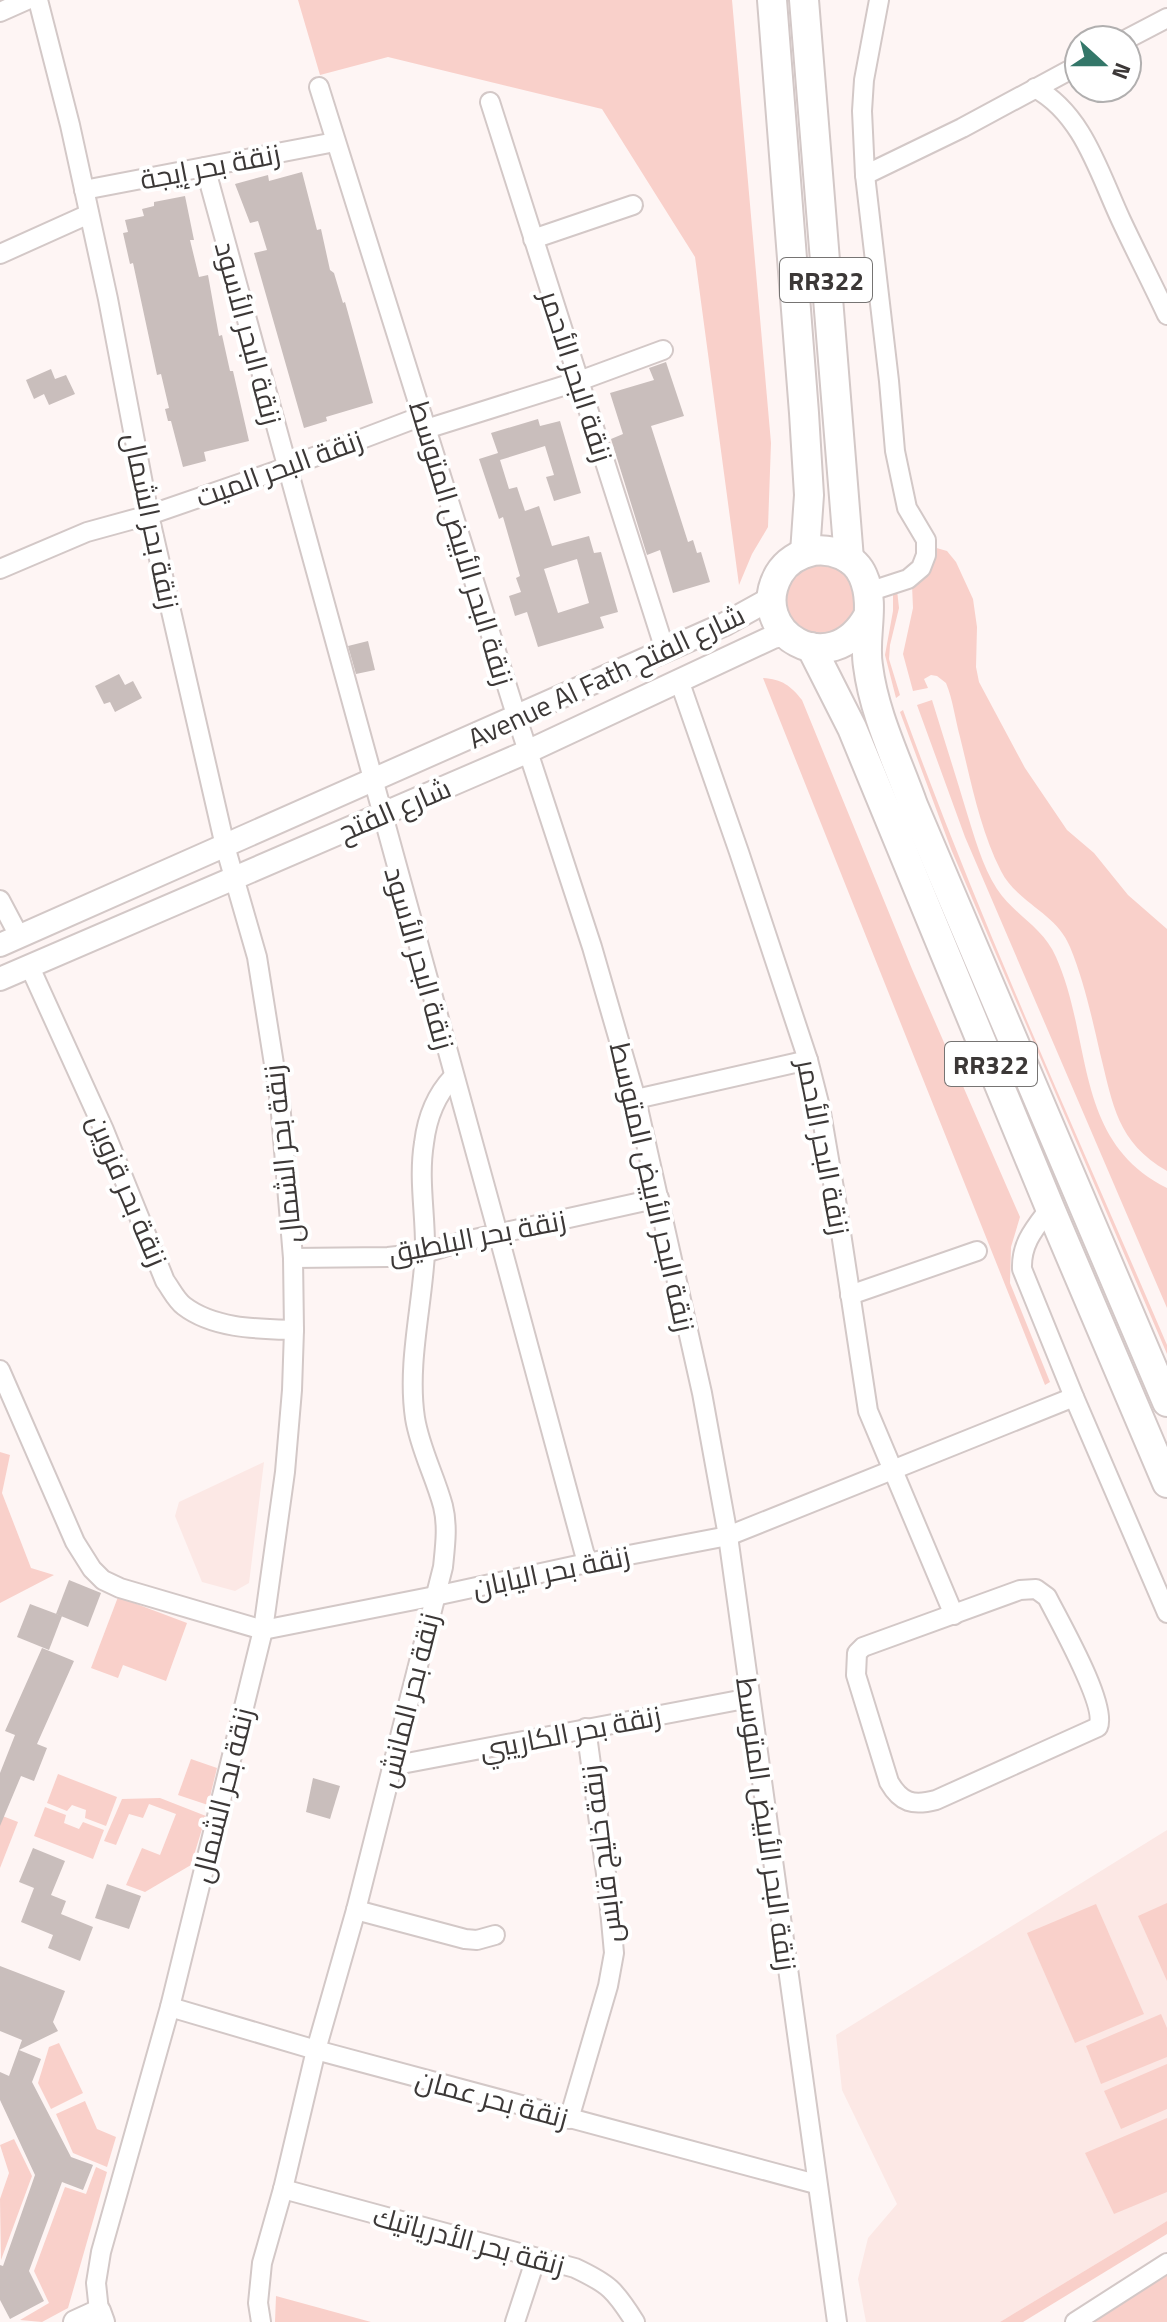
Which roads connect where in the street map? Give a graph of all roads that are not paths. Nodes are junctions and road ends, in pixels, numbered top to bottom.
1 (27, 0) edge
2 (38, 0) edge
3 (772, 0) edge
4 (804, 0) edge
5 (879, 0) edge
6 (0, 12) edge
7 (1167, 18) edge
8 (1143, 31) edge
9 (1063, 73) edge
10 (319, 87) dead end
11 (1035, 88) junction
12 (490, 102) dead end
13 (335, 142) junction
14 (205, 167) junction
15 (865, 175) junction
16 (84, 190) junction
17 (633, 205) dead end
18 (89, 214) junction
19 (533, 239) junction
20 (0, 254) edge
21 (1167, 315) edge
22 (663, 350) dead end
23 (579, 381) junction
24 (424, 422) junction
25 (285, 468) junction
26 (149, 515) junction
27 (805, 553) junction
28 (849, 559) junction
29 (0, 569) edge
30 (772, 598) junction
31 (868, 604) junction
32 (785, 634) junction
33 (811, 647) junction
34 (665, 650) junction
35 (679, 680) junction
36 (517, 718) junction
37 (529, 751) junction
38 (373, 782) junction
39 (381, 816) junction
40 (225, 846) junction
41 (234, 877) junction
42 (0, 900) edge
43 (9, 940) edge
44 (29, 965) junction
45 (0, 979) edge
46 (808, 1060) junction
47 (453, 1077) junction
48 (636, 1099) junction
49 (659, 1198) junction
50 (1050, 1208) junction
51 (499, 1233) junction
52 (977, 1251) dead end
53 (425, 1253) junction
54 (293, 1258) junction
55 (850, 1295) junction
56 (294, 1330) junction
57 (0, 1370) edge
58 (1074, 1397) junction
59 (1167, 1402) edge
60 (891, 1470) junction
61 (1167, 1483) edge
62 (728, 1536) junction
63 (587, 1563) junction
64 (435, 1596) junction
65 (1167, 1613) edge
66 (954, 1615) junction
67 (263, 1630) junction
68 (750, 1698) junction
69 (586, 1728) junction
70 (391, 1766) junction
71 (356, 1910) junction
72 (495, 1935) dead end
73 (170, 2007) junction
74 (316, 2050) junction
75 (569, 2119) junction
76 (816, 2184) junction
77 (283, 2189) junction
78 (536, 2258) junction
79 (1167, 2263) edge
80 (101, 2317) edge
81 (75, 2322) edge
82 (261, 2322) edge
83 (515, 2322) edge
84 (635, 2322) edge
85 (837, 2322) edge
86 (1075, 2322) edge

1 - 6 street
2 - 16 street, زنقة بحر الشمال
3 - 27 main road, RR322
4 - 28 main road, RR322
5 - 15 street
7 - 8 street
9 - 11 street
10 - 13 street, زنقة البحر الأبيض المتوسط
11 - 15 street
11 - 21 street
12 - 19 street, زنقة البحر الأحمر
13 - 14 street, زنقة بحر إيجة
13 - 24 street, زنقة البحر الأبيض المتوسط
14 - 16 street, زنقة بحر إيجة
14 - 25 street, زنقة البحر الأسود
15 - 31 street
16 - 18 street, زنقة بحر الشمال
17 - 19 street
18 - 20 street
18 - 26 street, زنقة بحر الشمال
19 - 23 street, زنقة البحر الأحمر
22 - 23 street, زنقة البحر الميت
23 - 24 street, زنقة البحر الميت
23 - 34 street, زنقة البحر الأحمر
24 - 25 street, زنقة البحر الميت
24 - 36 street, زنقة البحر الأبيض المتوسط
25 - 26 street, زنقة البحر الميت
25 - 38 street, زنقة البحر الأسود
26 - 29 street, زنقة البحر الميت
26 - 40 street, زنقة بحر الشمال
27 - 28 main road
27 - 30 main road
28 - 31 main road, RR322
30 - 32 main road
30 - 34 street, Avenue Al Fath شارع الفتح
31 - 33 main road
31 - 59 main road, RR322
32 - 33 main road
32 - 35 street, شارع الفتح
33 - 50 main road, RR322
34 - 36 street, Avenue Al Fath شارع الفتح
35 - 37 street, شارع الفتح
35 - 46 street, زنقة البحر الأحمر
36 - 37 street, زنقة البحر الأبيض المتوسط
36 - 38 street, Avenue Al Fath شارع الفتح
37 - 39 street, شارع الفتح
37 - 48 street, زنقة البحر الأبيض المتوسط
38 - 39 street, زنقة البحر الأسود
38 - 40 street, Avenue Al Fath شارع الفتح
39 - 41 street, شارع الفتح
39 - 47 street, زنقة البحر الأسود
40 - 41 street, زنقة بحر الشمال
40 - 43 street, Avenue Al Fath شارع الفتح
41 - 44 street, شارع الفتح
41 - 54 street, زنقة بحر الشمال
42 - 43 street
44 - 45 street, شارع الفتح
44 - 56 street, زنقة بحر قزوين
46 - 48 street
46 - 55 street, زنقة البحر الأحمر
47 - 51 street, زنقة البحر الأسود
47 - 53 street, زنقة بحر المانش
48 - 49 street, زنقة البحر الأبيض المتوسط
49 - 51 street, زنقة بحر البلطيق
49 - 62 street, زنقة البحر الأبيض المتوسط
50 - 58 street
50 - 61 main road, RR322
51 - 53 street, زنقة بحر البلطيق
51 - 63 street, زنقة البحر الأسود
52 - 55 street
53 - 54 street, زنقة بحر البلطيق
53 - 64 street, زنقة بحر المانش
54 - 56 street, زنقة بحر الشمال
55 - 60 street, زنقة البحر الأحمر
56 - 67 street, زنقة بحر الشمال
57 - 67 street, زنقة بحر اليابان
58 - 60 street, زنقة بحر اليابان
58 - 65 street
60 - 62 street, زنقة بحر اليابان
60 - 66 street, زنقة البحر الأحمر
62 - 63 street, زنقة بحر اليابان
62 - 68 street, زنقة البحر الأبيض المتوسط
63 - 64 street, زنقة بحر اليابان
64 - 67 street, زنقة بحر اليابان
64 - 70 street, زنقة بحر المانش
66 - 66 street
67 - 73 street, زنقة بحر الشمال
68 - 69 street, زنقة بحر الكاريبي
68 - 76 street, زنقة البحر الأبيض المتوسط
69 - 70 street, زنقة بحر الكاريبي
69 - 75 street, زنقة خليج قابس
70 - 71 street, زنقة بحر المانش
71 - 72 street
71 - 74 street, زنقة بحر المانش
73 - 74 street, زنقة بحر عمان
73 - 80 street, زنقة بحر الشمال
74 - 75 street, زنقة بحر عمان
74 - 77 street, زنقة بحر المانش
75 - 76 street, زنقة بحر عمان
76 - 85 street, زنقة البحر الأبيض المتوسط
77 - 78 street, زنقة بحر الأدرياتيك
77 - 82 street, زنقة بحر المانش
78 - 83 street
78 - 84 street, زنقة بحر الأدرياتيك
79 - 86 street
80 - 81 street

